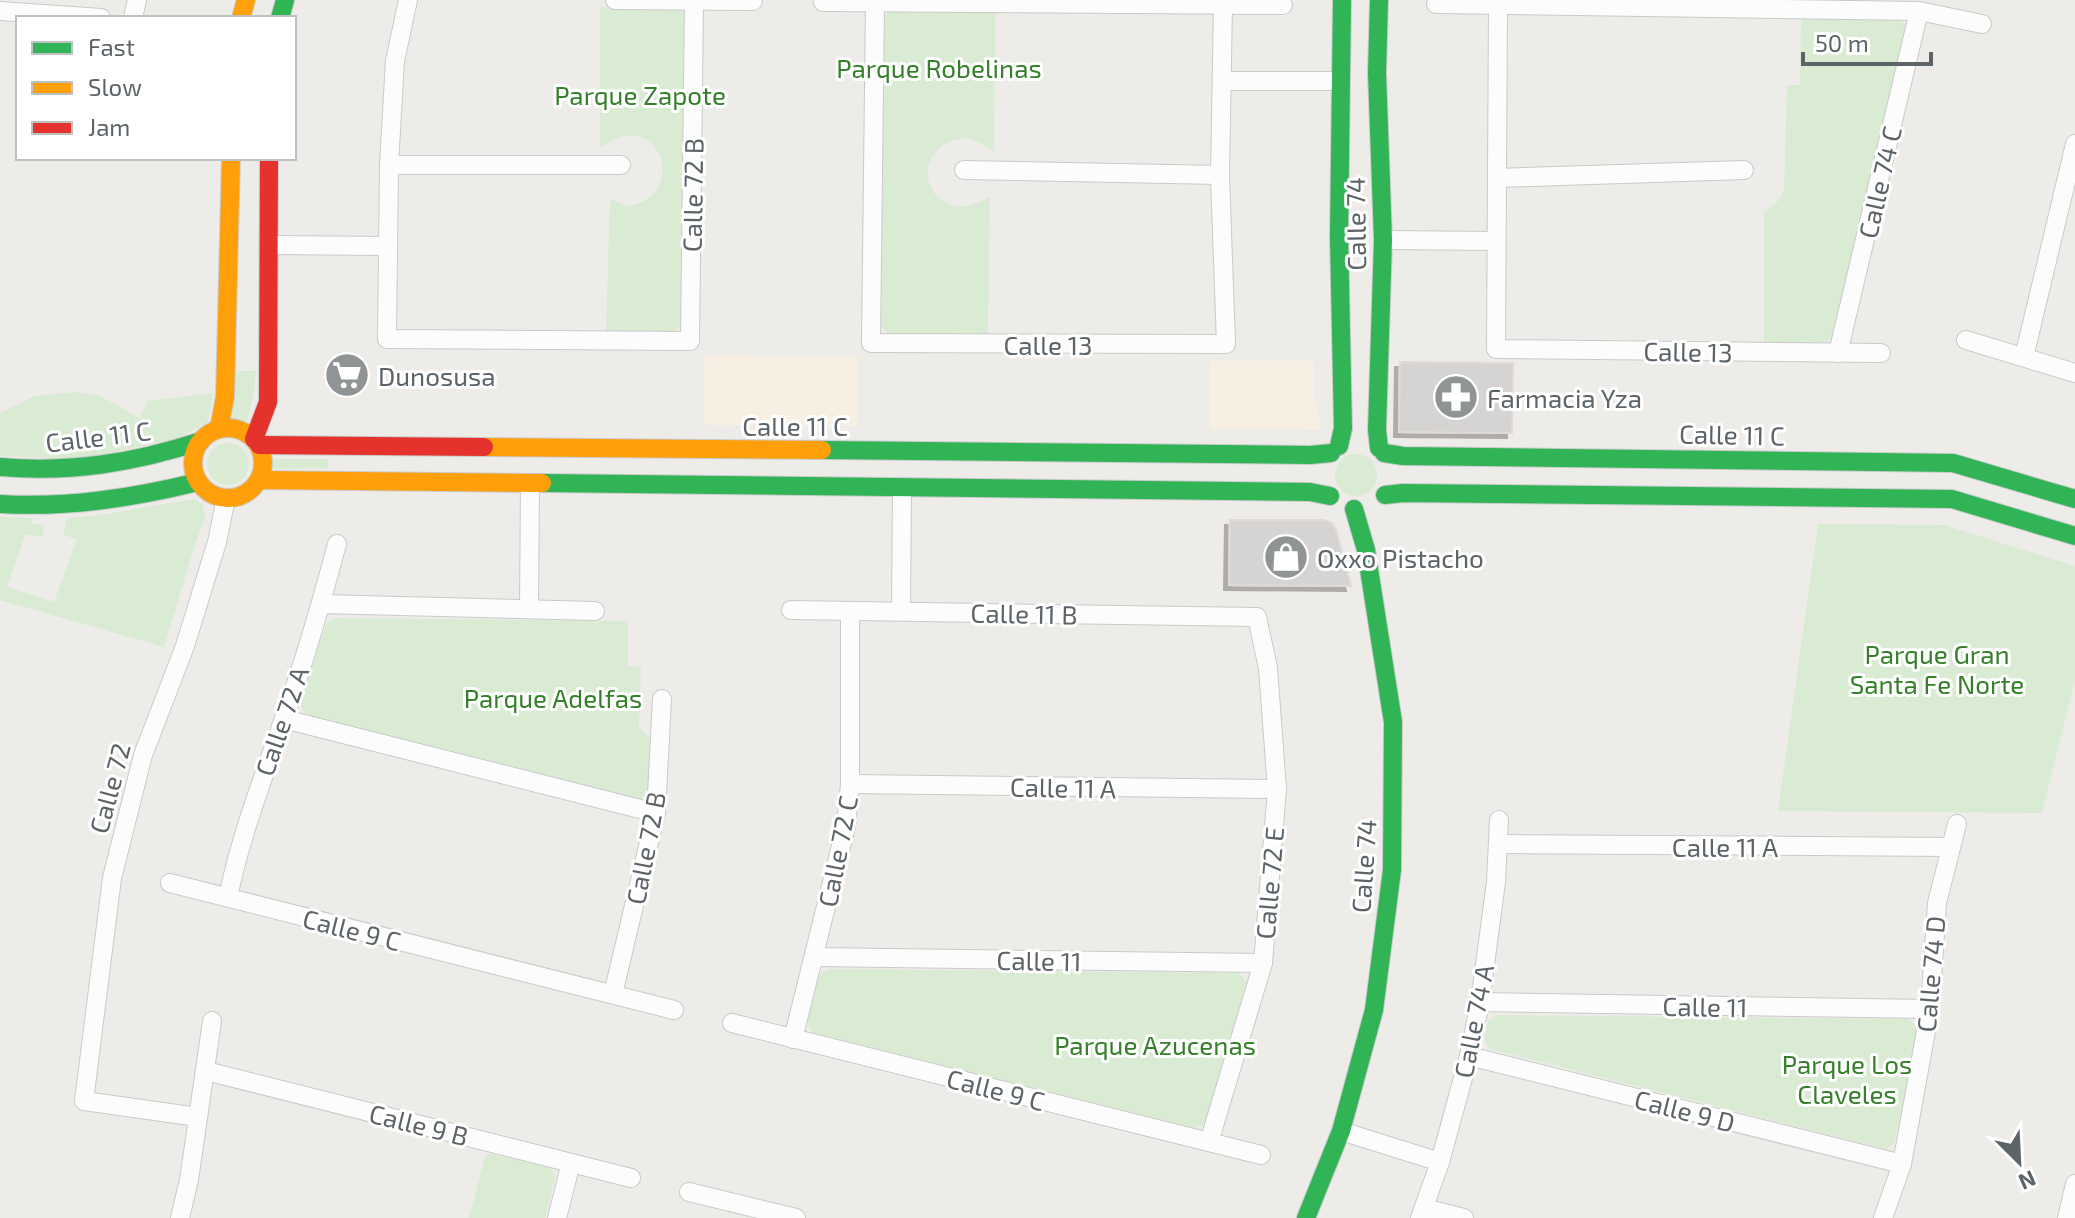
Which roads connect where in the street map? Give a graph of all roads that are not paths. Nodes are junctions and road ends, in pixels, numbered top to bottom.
1 (408, 0) edge
2 (615, 0) edge
3 (1342, 0) edge
4 (1379, 0) edge
5 (694, 1) edge
6 (753, 1) edge
7 (823, 2) dead end
8 (875, 3) junction
9 (1436, 4) dead end
10 (1223, 5) junction
11 (1283, 5) dead end
12 (1498, 5) junction
13 (0, 11) edge
14 (1919, 11) junction
15 (72, 16) edge
16 (1982, 24) dead end
17 (1223, 81) junction
18 (1340, 81) junction
19 (2075, 144) edge
20 (231, 160) edge
21 (269, 160) edge
22 (389, 165) junction
23 (621, 165) dead end
24 (964, 170) dead end
25 (1744, 170) dead end
26 (1220, 175) junction
27 (1497, 178) junction
28 (1383, 240) junction
29 (1496, 241) junction
30 (269, 245) junction
31 (388, 246) junction
32 (227, 301) junction
33 (1361, 303) junction
34 (268, 317) junction
35 (1966, 340) dead end
36 (1838, 353) junction
37 (1881, 353) dead end
38 (2024, 357) junction
39 (2075, 373) edge
40 (1343, 395) junction
41 (1378, 395) junction
42 (219, 429) junction
43 (201, 441) junction
44 (257, 442) junction
45 (352, 446) junction
46 (744, 450) junction
47 (778, 450) junction
48 (817, 451) junction
49 (1244, 455) junction
50 (1613, 459) junction
51 (1807, 461) junction
52 (0, 467) edge
53 (1329, 469) junction
54 (1386, 469) junction
55 (54, 471) junction
56 (259, 480) junction
57 (352, 481) junction
58 (198, 482) junction
59 (530, 483) junction
60 (744, 486) junction
61 (778, 486) junction
62 (817, 486) junction
63 (902, 487) junction
64 (1239, 491) junction
65 (1612, 495) junction
66 (226, 498) junction
67 (1813, 498) junction
68 (2075, 499) edge
69 (0, 504) edge
70 (54, 506) junction
71 (1354, 509) junction
72 (2075, 516) edge
73 (2072, 535) edge
74 (337, 544) dead end
75 (321, 604) junction
76 (529, 609) junction
77 (791, 610) dead end
78 (595, 611) dead end
79 (850, 611) junction
80 (901, 611) junction
81 (1257, 617) joint
82 (662, 699) dead end
83 (284, 719) junction
84 (850, 784) junction
85 (1277, 789) junction
86 (656, 813) junction
87 (1499, 820) dead end
88 (1957, 824) dead end
89 (1500, 844) junction
90 (1950, 847) junction
91 (170, 883) dead end
92 (228, 897) junction
93 (815, 957) junction
94 (1263, 963) junction
95 (613, 994) junction
96 (1480, 1002) junction
97 (1930, 1009) junction
98 (674, 1010) dead end
99 (212, 1021) dead end
100 (732, 1023) dead end
101 (793, 1039) junction
102 (1469, 1056) junction
103 (206, 1071) junction
104 (198, 1117) junction
105 (1341, 1131) junction
106 (1209, 1142) junction
107 (1261, 1155) dead end
108 (1440, 1162) junction
109 (571, 1163) junction
110 (1902, 1164) junction
111 (631, 1178) dead end
112 (2075, 1184) edge
113 (689, 1192) dead end
114 (750, 1213) edge
115 (1422, 1213) edge
116 (180, 1218) edge
117 (557, 1218) edge
118 (796, 1218) edge
119 (1306, 1218) edge
120 (1464, 1218) edge
121 (1883, 1218) edge
122 (2067, 1218) edge

1 - 22 street
2 - 5 street
3 - 18 main road, Calle 74
4 - 28 main road, Calle 74
5 - 6 street
5 - 31 street, Calle 72 B
7 - 8 street
8 - 10 street
8 - 26 street, Calle 13
9 - 12 street
10 - 11 street
10 - 17 street
12 - 14 street
12 - 27 street
13 - 15 street
14 - 16 street
14 - 36 street, Calle 74 C
17 - 18 street
17 - 26 street
18 - 33 main road, Calle 74
19 - 38 street
20 - 32 main road
21 - 30 main road
22 - 23 street
22 - 31 street
24 - 26 street
25 - 27 street
27 - 29 street
28 - 29 street
28 - 33 main road, Calle 74
29 - 36 street, Calle 13
30 - 31 street
30 - 34 main road
32 - 34 main road
32 - 42 main road
33 - 40 main road, Calle 74
33 - 41 main road, Calle 74
34 - 44 main road
35 - 38 street
36 - 37 street, Calle 13
38 - 39 street
40 - 41 main road
40 - 53 main road, Calle 74
41 - 54 main road, Calle 74
42 - 43 main road
42 - 44 main road
43 - 55 main road, Calle 11 C
43 - 58 main road
44 - 45 main road, Calle 11 C
44 - 56 main road
45 - 46 main road, Calle 11 C
45 - 57 main road
46 - 47 main road, Calle 11 C
46 - 60 main road
47 - 48 main road, Calle 11 C
47 - 61 main road
48 - 49 main road, Calle 11 C
48 - 62 main road
49 - 53 main road, Calle 11 C
49 - 64 main road
50 - 51 main road, Calle 11 C
50 - 54 main road, Calle 11 C
50 - 65 main road
51 - 67 main road
51 - 68 main road, Calle 11 C
52 - 55 main road, Calle 11 C
53 - 54 main road
53 - 64 main road
53 - 71 main road
54 - 65 main road
54 - 71 main road
55 - 70 main road
56 - 57 main road
56 - 66 main road
57 - 59 main road
58 - 66 main road
58 - 70 main road
59 - 60 main road
59 - 76 street
60 - 61 main road
61 - 62 main road
62 - 63 main road
63 - 64 main road
63 - 80 street
65 - 67 main road
66 - 104 street, Calle 72
67 - 73 main road
69 - 70 main road
71 - 105 main road, Calle 74
72 - 73 street
74 - 75 street, Calle 72 A
75 - 76 street
75 - 83 street, Calle 72 A
76 - 78 street
77 - 79 street, Calle 11 B
79 - 80 street, Calle 11 B
79 - 84 street, Calle 72 C
80 - 81 street, Calle 11 B
81 - 85 street, Calle 72 E
82 - 86 street, Calle 72 B
83 - 86 street
83 - 92 street, Calle 72 A
84 - 85 street, Calle 11 A
84 - 93 street, Calle 72 C
85 - 94 street, Calle 72 E
86 - 95 street, Calle 72 B
87 - 89 street, Calle 74 A
88 - 90 street, Calle 74 D
89 - 90 street, Calle 11 A
89 - 96 street, Calle 74 A
90 - 97 street, Calle 74 D
91 - 92 street, Calle 9 C
92 - 95 street, Calle 9 C
93 - 94 street, Calle 11
93 - 101 street, Calle 72 C
94 - 106 street, Calle 72 E
95 - 98 street, Calle 9 C
96 - 97 street, Calle 11
96 - 102 street, Calle 74 A
97 - 110 street, Calle 74 D
99 - 103 street
100 - 101 street, Calle 9 C
101 - 106 street, Calle 9 C
102 - 108 street, Calle 74 A
102 - 110 street, Calle 9 D
103 - 104 street
103 - 109 street, Calle 9 B
104 - 116 street
105 - 108 street
105 - 119 main road, Calle 74
106 - 107 street, Calle 9 C
108 - 115 street, Calle 74 A
109 - 111 street, Calle 9 B
109 - 117 street
110 - 121 street, Calle 74 D
112 - 122 street
113 - 114 street
114 - 118 street
115 - 120 street

